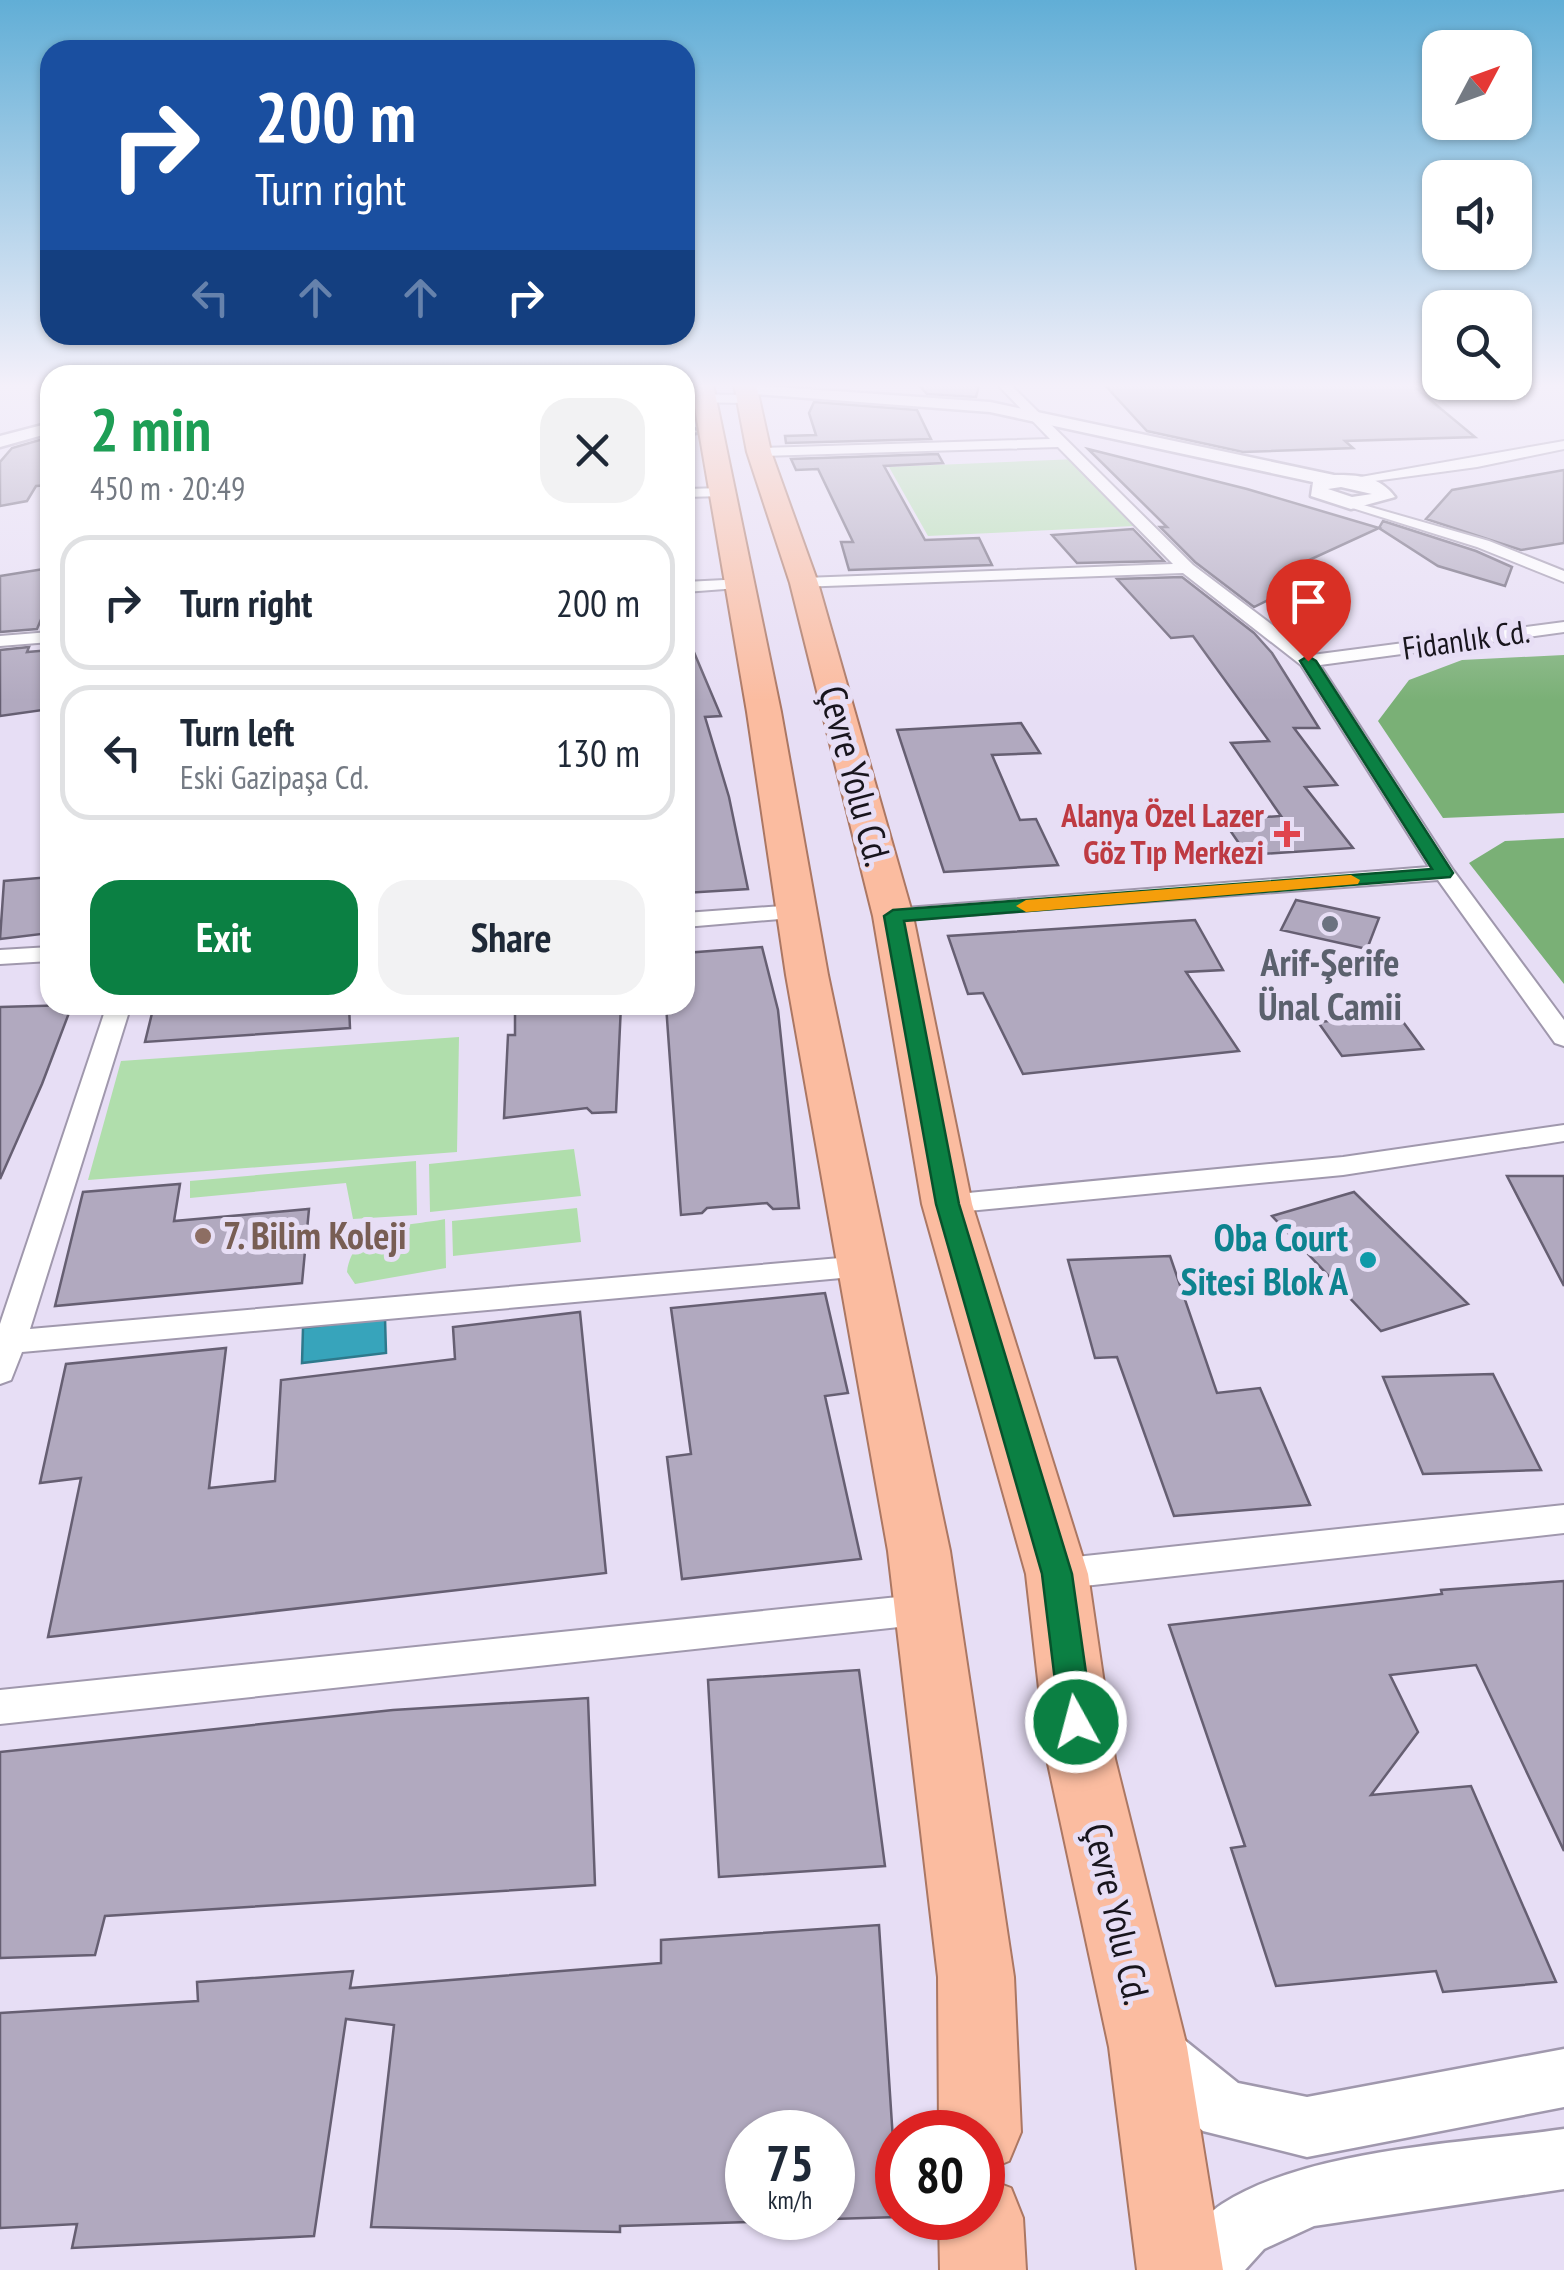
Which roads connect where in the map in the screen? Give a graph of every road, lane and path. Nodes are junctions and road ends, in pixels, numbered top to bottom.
1 (772, 490) edge
2 (1108, 490) edge
3 (1338, 490) edge
4 (1379, 490) edge
5 (1411, 490) edge
6 (704, 493) edge
7 (1385, 496) junction
8 (1352, 503) junction
9 (1564, 566) edge
10 (1187, 568) junction
11 (1564, 577) edge
12 (738, 583) junction
13 (804, 583) junction
14 (695, 586) edge
15 (1564, 627) edge
16 (40, 638) edge
17 (0, 640) edge
18 (1308, 661) junction
19 (1444, 873) junction
20 (796, 912) junction
21 (893, 916) junction
22 (695, 919) edge
23 (40, 955) edge
24 (0, 957) edge
25 (116, 1015) edge
26 (1564, 1038) edge
27 (1564, 1133) edge
28 (948, 1204) junction
29 (862, 1266) junction
30 (3, 1353) edge
31 (1564, 1519) edge
32 (1057, 1574) junction
33 (927, 1609) junction
34 (0, 1707) edge
35 (1148, 2047) junction
36 (1564, 2078) edge
37 (979, 2110) edge
38 (1564, 2159) edge
39 (982, 2240) edge
40 (983, 2270) edge
41 (1180, 2270) edge
42 (1204, 2270) edge

1 - 13 highway, Çevre Yolu Cd.
2 - 10 street
3 - 8 street
4 - 7 street
5 - 7 street
6 - 12 highway, Çevre Yolu Cd.
7 - 8 street
7 - 9 street
8 - 11 street
10 - 13 street
10 - 18 street
12 - 14 street
12 - 20 highway, Çevre Yolu Cd.
13 - 21 highway, Çevre Yolu Cd.
15 - 18 street, Fidanlık Cd.
16 - 17 street
18 - 19 street
19 - 21 street
19 - 26 street
20 - 22 street
20 - 29 highway, Çevre Yolu Cd.
21 - 28 highway, Çevre Yolu Cd.
23 - 24 street
25 - 30 street
27 - 28 street
28 - 32 highway, Çevre Yolu Cd.
29 - 30 street
29 - 33 highway, Çevre Yolu Cd.
31 - 32 street
32 - 35 highway, Çevre Yolu Cd.
33 - 34 street
33 - 37 highway, Çevre Yolu Cd.
35 - 36 street
35 - 41 highway, Çevre Yolu Cd.
38 - 42 street
39 - 40 highway

